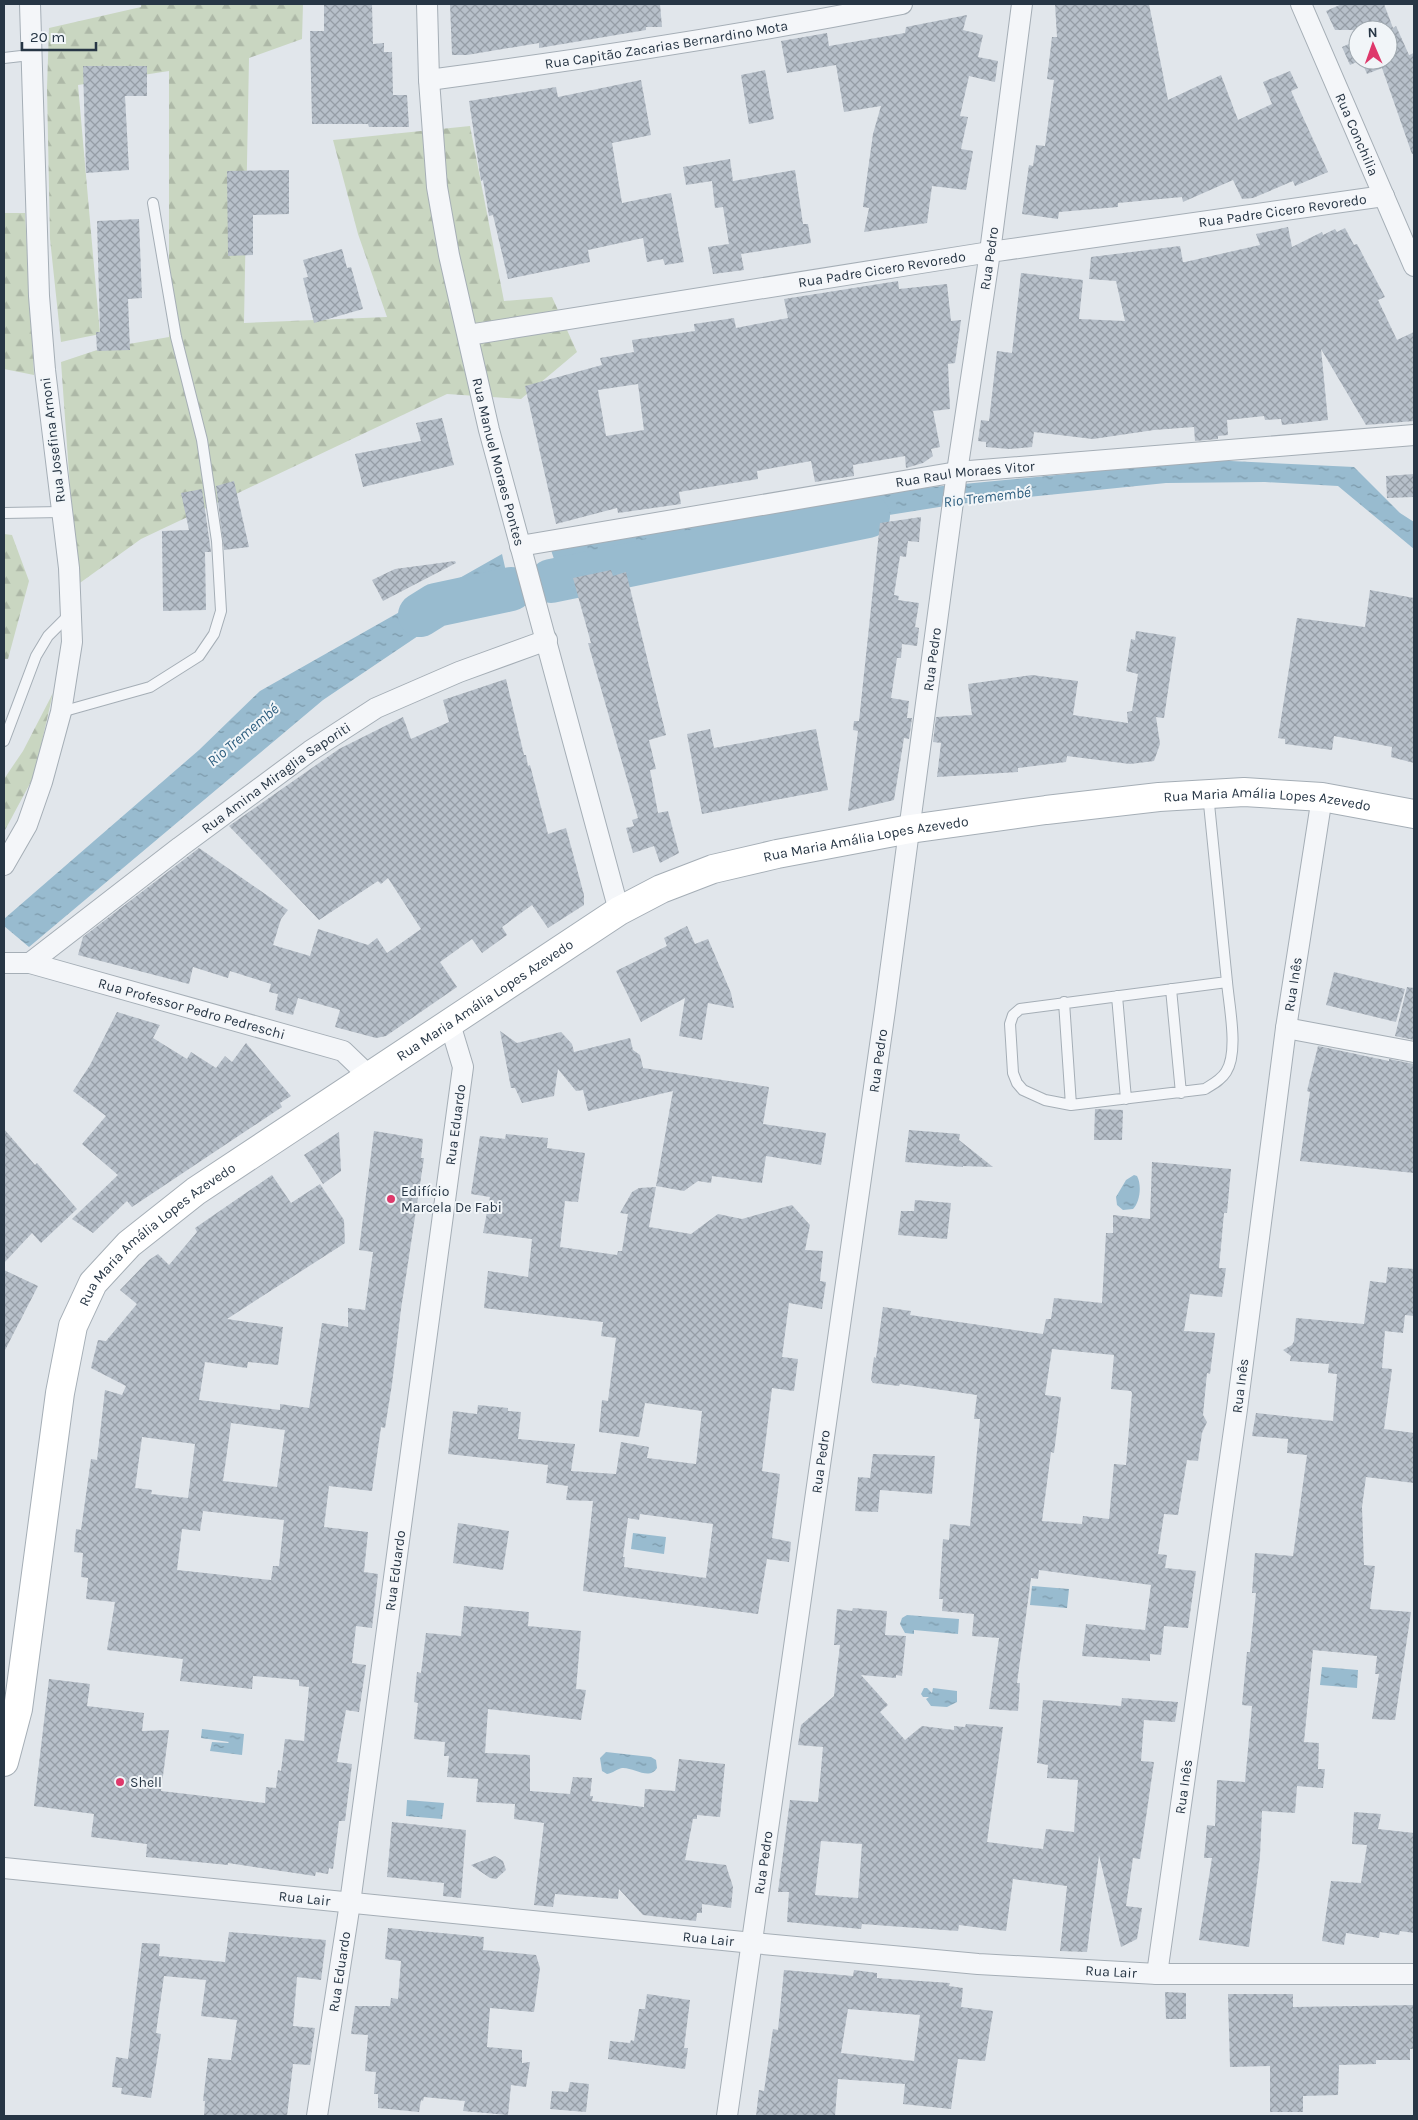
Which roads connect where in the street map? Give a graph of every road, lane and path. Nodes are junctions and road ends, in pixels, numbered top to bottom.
1 (30, 4) edge
2 (427, 4) edge
3 (902, 4) edge
4 (1022, 4) edge
5 (1301, 4) edge
6 (30, 55) junction
7 (4, 58) edge
8 (429, 80) junction
9 (1384, 196) junction
10 (152, 203) dead end
11 (990, 252) junction
12 (1414, 266) edge
13 (468, 335) junction
14 (1414, 435) edge
15 (956, 476) junction
16 (61, 512) junction
17 (4, 513) edge
18 (520, 546) junction
19 (72, 611) junction
20 (547, 640) junction
21 (61, 712) junction
22 (4, 741) edge
23 (1208, 793) junction
24 (1322, 797) junction
25 (1414, 814) edge
26 (910, 829) junction
27 (4, 864) edge
28 (619, 911) junction
29 (4, 963) edge
30 (30, 963) junction
31 (1227, 982) junction
32 (1171, 989) junction
33 (1117, 996) junction
34 (1064, 1002) junction
35 (450, 1024) junction
36 (1286, 1028) junction
37 (1414, 1052) edge
38 (370, 1077) junction
39 (1181, 1093) junction
40 (1126, 1099) junction
41 (1072, 1105) junction
42 (4, 1762) edge
43 (4, 1868) edge
44 (350, 1903) junction
45 (753, 1943) junction
46 (1157, 1974) junction
47 (1414, 1974) edge
48 (317, 2116) edge
49 (727, 2116) edge

1 - 6 street, Rua Josefina Arnoni
2 - 8 street, Rua Manuel Moraes Pontes
3 - 8 street, Rua Capitão Zacarias Bernardino Mota
4 - 11 street, Rua Pedro
5 - 9 street, Rua Conchilia
6 - 7 lane
6 - 16 street, Rua Josefina Arnoni
8 - 13 street, Rua Manuel Moraes Pontes
9 - 11 street, Rua Padre Cicero Revoredo
9 - 12 street, Rua Conchilia
10 - 21 lane
11 - 13 street, Rua Padre Cicero Revoredo
11 - 15 street, Rua Pedro
13 - 18 street, Rua Manuel Moraes Pontes
14 - 15 street, Rua Raul Moraes Vitor
15 - 18 street, Rua Raul Moraes Vitor
15 - 26 street, Rua Pedro
16 - 17 lane
16 - 19 street, Rua Josefina Arnoni
18 - 20 street, Rua Manuel Moraes Pontes
19 - 21 street, Rua Josefina Arnoni
19 - 22 lane
20 - 28 street, Rua Manuel Moraes Pontes
20 - 30 street, Rua Amina Miraglia Saporiti
21 - 27 street, Rua Josefina Arnoni
23 - 24 main road, Rua Maria Amália Lopes Azevedo
23 - 26 main road, Rua Maria Amália Lopes Azevedo
23 - 31 lane
24 - 25 main road, Rua Maria Amália Lopes Azevedo
24 - 36 street, Rua Inês
26 - 28 main road, Rua Maria Amália Lopes Azevedo
26 - 45 street, Rua Pedro
28 - 35 main road, Rua Maria Amália Lopes Azevedo
29 - 30 street, Rua Professor Pedro Pedreschi
30 - 38 street, Rua Professor Pedro Pedreschi
31 - 32 lane
31 - 39 lane
32 - 33 lane
32 - 39 lane
33 - 34 lane
33 - 40 lane
34 - 41 lane
34 - 41 lane
35 - 38 main road, Rua Maria Amália Lopes Azevedo
35 - 44 street, Rua Eduardo
36 - 37 street
36 - 46 street, Rua Inês
38 - 42 main road, Rua Maria Amália Lopes Azevedo
39 - 40 lane
40 - 41 lane
43 - 44 street, Rua Lair
44 - 45 street, Rua Lair
44 - 48 street, Rua Eduardo
45 - 46 street, Rua Lair
45 - 49 street, Rua Pedro
46 - 47 street, Rua Lair

